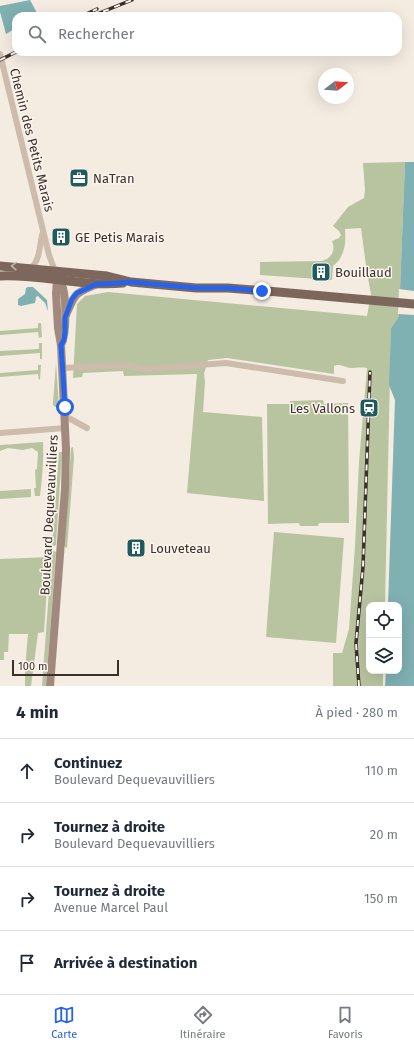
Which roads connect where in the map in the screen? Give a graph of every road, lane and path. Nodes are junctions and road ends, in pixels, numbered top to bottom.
1 (0, 54) edge
2 (44, 231) junction
3 (0, 266) edge
4 (31, 268) junction
5 (0, 276) edge
6 (56, 276) junction
7 (131, 282) junction
8 (97, 284) junction
9 (414, 304) edge
10 (65, 318) junction
11 (61, 345) junction
12 (62, 368) junction
13 (343, 381) dead end
14 (65, 416) junction
15 (66, 428) junction
16 (87, 428) dead end
17 (0, 433) edge
18 (50, 686) edge

1 - 2 street, Chemin des Petits Marais
2 - 4 street, Chemin des Petits Marais
2 - 6 street, Chemin des Petits Marais
4 -> 3 main road
4 - 6 main road
5 - 6 main road
6 - 7 main road
6 - 8 main road
6 - 10 main road, Boulevard Dequevauvilliers
6 - 11 main road, Boulevard Dequevauvilliers
7 - 8 main road
7 - 9 main road
8 - 10 main road, Boulevard Dequevauvilliers
10 - 11 main road, Boulevard Dequevauvilliers
11 - 12 main road, Boulevard Dequevauvilliers
12 - 13 street
12 - 14 main road, Boulevard Dequevauvilliers
14 - 15 main road, Boulevard Dequevauvilliers
14 - 16 street
15 - 17 street
15 - 18 main road, Boulevard Dequevauvilliers

